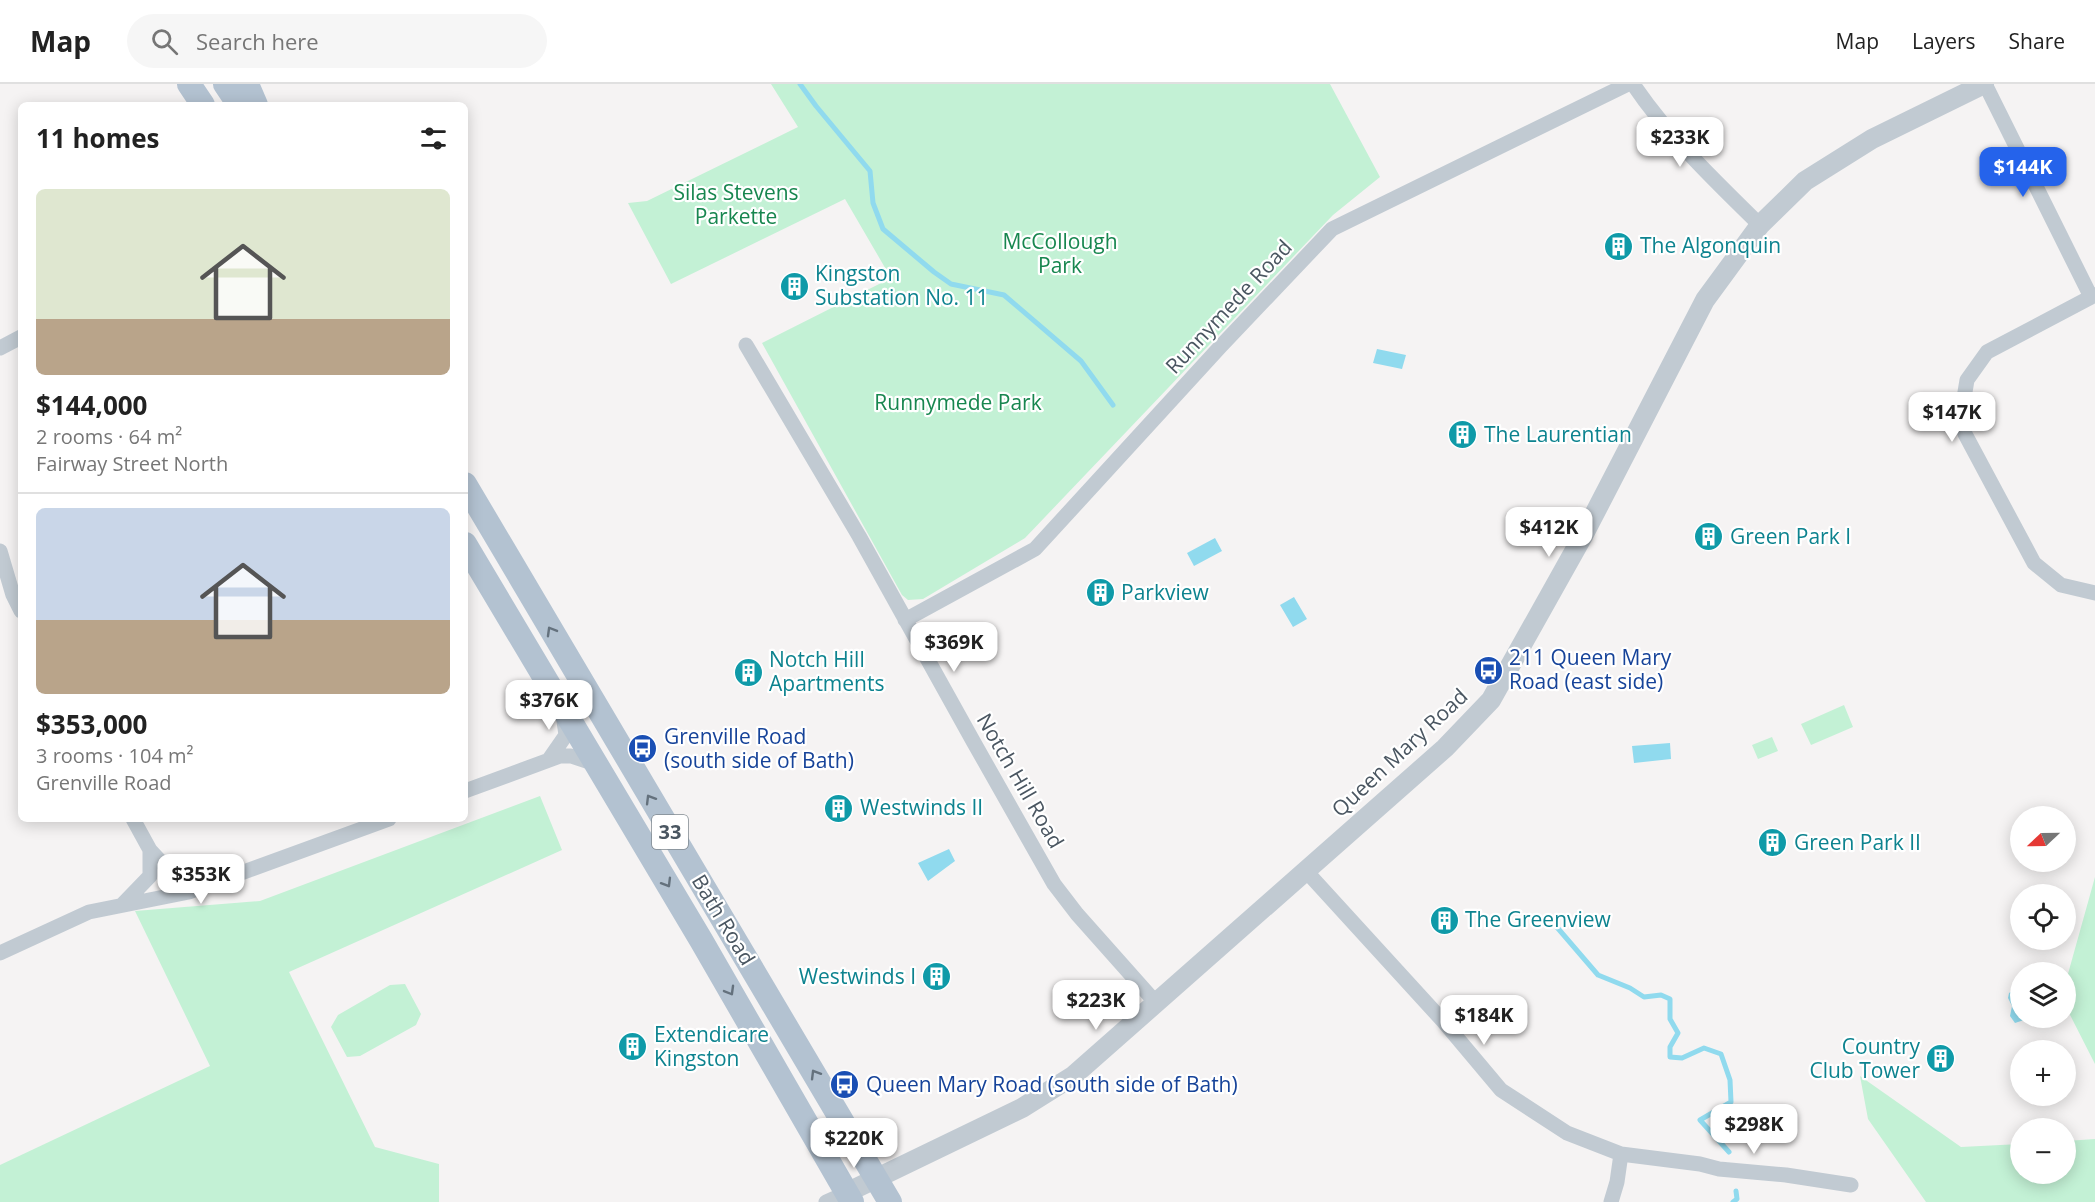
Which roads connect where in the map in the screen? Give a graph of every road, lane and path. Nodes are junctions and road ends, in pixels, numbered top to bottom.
1 (189, 84) edge
2 (225, 84) edge
3 (248, 84) edge
4 (1628, 84) edge
5 (1633, 84) edge
6 (1984, 84) edge
7 (200, 102) edge
8 (237, 102) edge
9 (255, 102) edge
10 (1760, 225) junction
11 (2093, 296) edge
12 (18, 339) edge
13 (746, 345) dead end
14 (0, 348) edge
15 (468, 489) edge
16 (468, 549) edge
17 (0, 551) edge
18 (2095, 593) edge
19 (18, 605) edge
20 (905, 620) junction
21 (562, 708) junction
22 (550, 758) junction
23 (595, 764) junction
24 (468, 790) edge
25 (135, 822) edge
26 (381, 822) edge
27 (150, 850) junction
28 (1306, 871) junction
29 (189, 892) junction
30 (122, 905) junction
31 (0, 953) edge
32 (1158, 1004) junction
33 (1621, 1155) junction
34 (877, 1179) junction
35 (1851, 1185) dead end
36 (841, 1199) edge
37 (890, 1202) edge
38 (1611, 1202) edge

1 - 7 main road
2 - 8 main road
3 - 9 main road
4 - 20 street, Runnymede Road
5 - 10 street
6 - 10 street, Queen Mary Road
6 - 11 street
10 - 28 street, Queen Mary Road
11 - 18 street
12 - 14 street
13 - 20 street, Notch Hill Road
34 -> 15 main road, Bath Road / 33
16 - 21 main road, Bath Road / 33
17 - 19 street
20 - 32 street, Notch Hill Road
21 - 22 street
21 - 23 main road, Bath Road / 33
22 - 23 street
22 - 24 street
23 -> 36 main road, Bath Road / 33
25 - 27 street
26 - 29 street
27 - 29 street
27 - 30 street
28 - 32 street, Queen Mary Road
28 - 33 street
29 - 30 street
30 - 31 street
32 - 34 street, Queen Mary Road
33 - 35 street
33 - 38 street
34 - 36 street, Queen Mary Road
34 - 37 main road, Bath Road / 33

